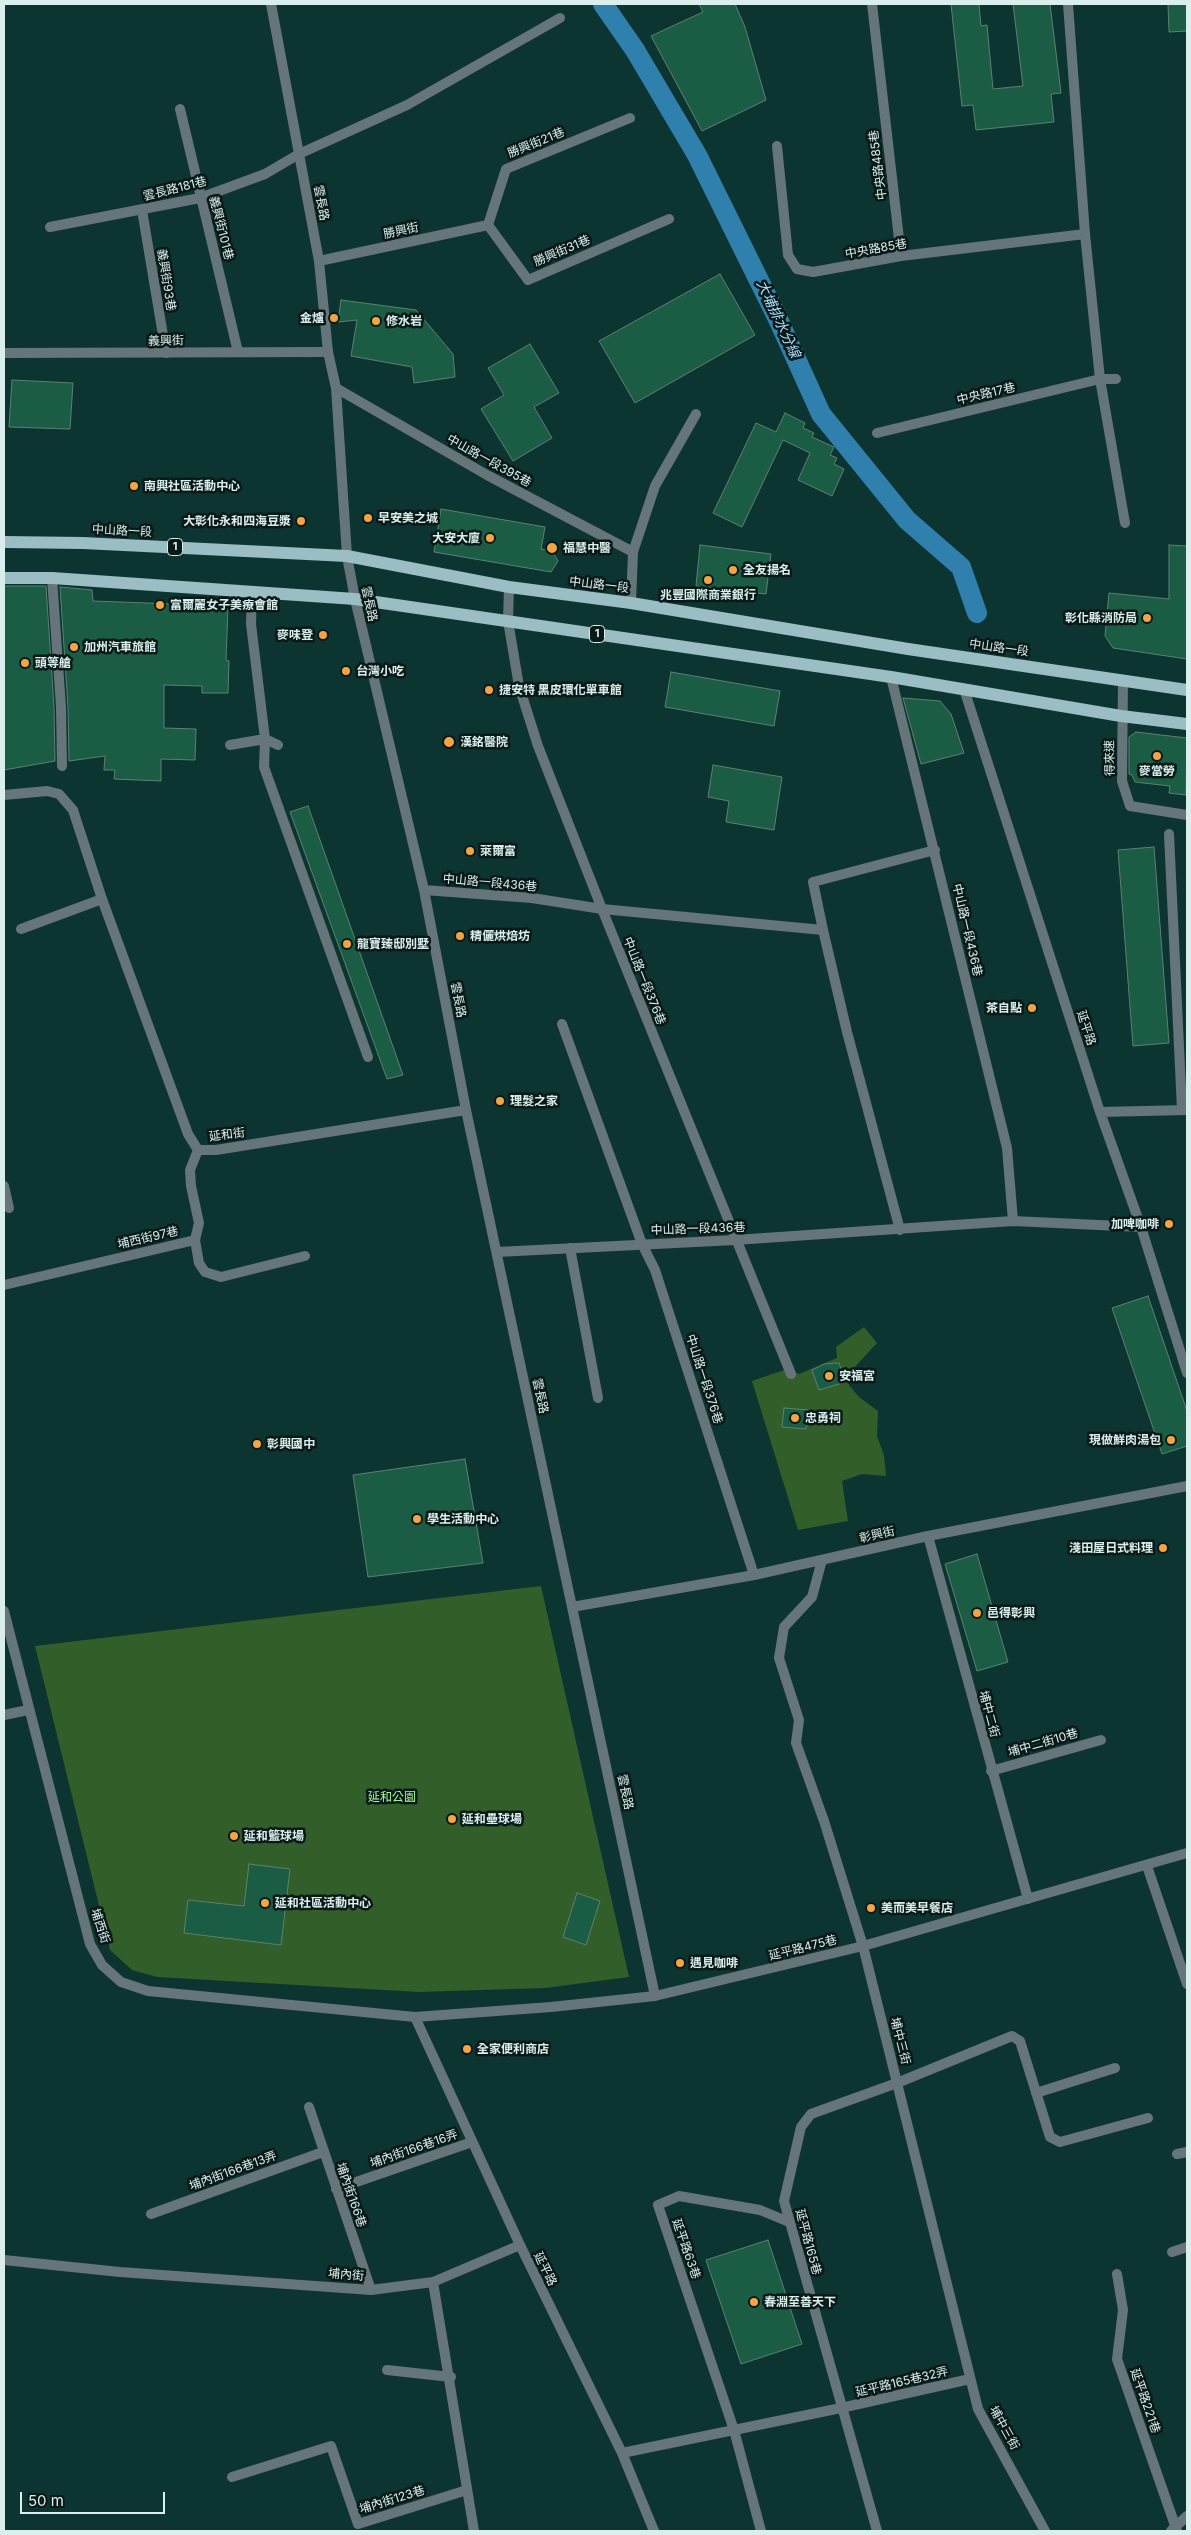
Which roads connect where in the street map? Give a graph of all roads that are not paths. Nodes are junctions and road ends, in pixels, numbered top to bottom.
1 (271, 4) edge
2 (872, 4) edge
3 (1068, 4) edge
4 (560, 18) dead end
5 (180, 109) dead end
6 (630, 118) dead end
7 (777, 146) dead end
8 (299, 154) junction
9 (200, 198) junction
10 (142, 210) junction
11 (670, 219) dead end
12 (488, 225) junction
13 (50, 227) dead end
14 (1085, 234) junction
15 (901, 256) junction
16 (319, 260) junction
17 (238, 352) junction
18 (328, 352) junction
19 (4, 353) edge
20 (166, 353) junction
21 (1116, 379) dead end
22 (1100, 380) junction
23 (336, 388) junction
24 (696, 414) dead end
25 (877, 433) dead end
26 (1125, 523) dead end
27 (4, 542) edge
28 (633, 552) junction
29 (347, 556) junction
30 (4, 578) edge
31 (52, 578) junction
32 (509, 587) junction
33 (252, 591) junction
34 (355, 598) junction
35 (631, 603) junction
36 (508, 621) junction
37 (891, 677) junction
38 (1123, 681) junction
39 (964, 689) junction
40 (1187, 690) edge
41 (1121, 716) junction
42 (1187, 724) edge
43 (266, 739) junction
44 (230, 744) dead end
45 (278, 745) dead end
46 (62, 766) dead end
47 (4, 795) edge
48 (1187, 815) edge
49 (1170, 834) dead end
50 (935, 850) junction
51 (424, 890) junction
52 (102, 899) junction
53 (602, 908) junction
54 (21, 929) dead end
55 (823, 930) junction
56 (562, 1024) dead end
57 (368, 1057) dead end
58 (466, 1110) junction
59 (1184, 1110) edge
60 (1100, 1112) junction
61 (198, 1150) junction
62 (4, 1186) edge
63 (9, 1208) dead end
64 (1013, 1221) junction
65 (1140, 1227) junction
66 (900, 1230) junction
67 (195, 1240) junction
68 (735, 1240) junction
69 (642, 1244) junction
70 (570, 1248) junction
71 (497, 1252) junction
72 (305, 1256) dead end
73 (4, 1285) edge
74 (1187, 1373) edge
75 (791, 1374) dead end
76 (598, 1398) dead end
77 (1187, 1486) edge
78 (928, 1536) junction
79 (822, 1560) junction
80 (754, 1574) junction
81 (572, 1607) junction
82 (4, 1611) edge
83 (28, 1710) junction
84 (4, 1715) edge
85 (1101, 1740) dead end
86 (991, 1771) junction
87 (1187, 1853) edge
88 (1147, 1866) junction
89 (1028, 1899) junction
90 (863, 1946) junction
91 (1187, 1984) edge
92 (655, 1996) junction
93 (415, 2017) junction
94 (1115, 2068) dead end
95 (897, 2083) junction
96 (1036, 2093) junction
97 (309, 2108) dead end
98 (1148, 2118) dead end
99 (472, 2142) junction
100 (324, 2152) junction
101 (336, 2189) junction
102 (151, 2214) dead end
103 (789, 2222) junction
104 (520, 2245) junction
105 (1187, 2247) edge
106 (1172, 2252) dead end
107 (4, 2260) edge
108 (1117, 2274) dead end
109 (433, 2282) junction
110 (370, 2290) junction
111 (387, 2370) dead end
112 (451, 2377) junction
113 (970, 2379) junction
114 (841, 2408) junction
115 (734, 2430) junction
116 (622, 2453) junction
117 (232, 2477) dead end
118 (467, 2490) junction
119 (1187, 2516) edge
120 (1175, 2530) edge
121 (474, 2531) edge
122 (654, 2531) edge
123 (761, 2531) edge
124 (878, 2531) edge
125 (1045, 2531) edge

1 - 8 street, 雲長路
2 - 15 street, 中央路485巷
3 - 14 street
4 - 8 street, 雲長路181巷
5 - 9 street, 義興街101巷
6 - 12 street, 勝興街21巷
7 - 15 street, 中央路85巷
8 - 9 street, 雲長路181巷
8 - 16 street, 雲長路
9 - 10 street, 雲長路181巷
9 - 17 street, 義興街101巷
10 - 13 street, 雲長路181巷
10 - 20 street, 義興街93巷
11 - 12 street, 勝興街31巷
12 - 16 street, 勝興街
14 - 15 street, 中央路85巷
14 - 22 street
16 - 18 street, 雲長路
17 - 18 street, 義興街
17 - 20 street, 義興街
18 - 23 street, 雲長路
19 - 20 street, 義興街
21 - 22 street, 中央路17巷
22 - 25 street, 中央路17巷
22 - 26 street
23 - 28 street, 中山路一段395巷
23 - 29 street, 雲長路
24 - 28 street
27 - 29 main road, 中山路一段 / 1
28 - 35 street
29 - 32 main road, 中山路一段 / 1
29 - 34 street, 雲長路
30 - 31 main road, 1
31 - 33 main road, 1
31 - 46 street
32 - 35 main road, 中山路一段 / 1
32 - 36 street, 中山路一段376巷
33 - 34 main road, 1
33 - 43 street
34 - 36 main road, 1
34 - 51 street, 雲長路
35 - 38 main road, 中山路一段 / 1
36 - 37 main road, 1
36 - 53 street, 中山路一段376巷
37 - 39 main road, 1
37 - 50 street, 中山路一段436巷
38 - 40 main road, 中山路一段 / 1
38 - 41 street, 得來速
39 - 41 main road, 1
39 - 60 street, 延平路
41 - 42 main road, 1
41 - 48 street, 得來速
43 - 44 street
43 - 45 street
43 - 57 street
47 - 52 street, 延和街
49 - 59 street
50 - 55 street
50 - 64 street, 中山路一段436巷
51 - 53 street, 中山路一段436巷
51 - 58 street, 雲長路
52 - 54 street
52 - 61 street, 延和街
53 - 55 street, 中山路一段436巷
53 - 68 street, 中山路一段376巷
55 - 66 street
56 - 69 street, 中山路一段376巷
58 - 61 street, 延和街
58 - 71 street, 雲長路
59 - 60 street
60 - 65 street, 延平路
61 - 67 street
62 - 63 street
64 - 65 street, 中山路一段436巷
64 - 66 street, 中山路一段436巷
65 - 74 street, 延平路
66 - 68 street, 中山路一段436巷
67 - 72 street, 埔西街97巷
67 - 73 street, 埔西街97巷
68 - 69 street, 中山路一段436巷
68 - 75 street, 中山路一段376巷
69 - 70 street, 中山路一段436巷
69 - 80 street, 中山路一段376巷
70 - 71 street, 中山路一段436巷
70 - 76 street
71 - 81 street, 雲長路
77 - 78 street, 彰興街
78 - 79 street, 彰興街
78 - 86 street, 埔中二街
79 - 80 street, 彰興街
79 - 90 street, 埔中三街
80 - 81 street, 彰興街
81 - 92 street, 雲長路
82 - 83 street, 埔西街
83 - 84 street
83 - 93 street, 埔西街
85 - 86 street, 埔中二街10巷
86 - 89 street, 埔中二街
87 - 88 street, 延平路475巷
88 - 89 street, 延平路475巷
88 - 91 street
89 - 90 street, 延平路475巷
90 - 92 street, 延平路475巷
90 - 95 street, 埔中三街
92 - 93 street, 延平路475巷
93 - 99 street, 延平路
94 - 96 street
95 - 96 street, 延平路165巷
95 - 103 street, 延平路165巷
95 - 113 street, 埔中三街
96 - 98 street, 延平路165巷
97 - 100 street, 埔內街166巷
99 - 101 street, 埔內街166巷16弄
99 - 104 street, 延平路
100 - 101 street, 埔內街166巷
100 - 102 street, 埔內街166巷13弄
101 - 110 street, 埔內街166巷
103 - 114 street, 延平路165巷
103 - 115 street, 延平路63巷
104 - 109 street, 埔內街
104 - 116 street, 延平路
105 - 106 street
107 - 110 street, 埔內街
108 - 120 street, 延平路221巷
109 - 110 street, 埔內街
109 - 112 street
111 - 112 street
112 - 118 street
113 - 114 street, 延平路165巷32弄
113 - 125 street, 埔中三街
114 - 115 street
114 - 124 street, 延平路165巷
115 - 116 street
115 - 123 street
116 - 122 street, 延平路
117 - 118 street, 埔內街123巷
118 - 121 street
119 - 120 street

